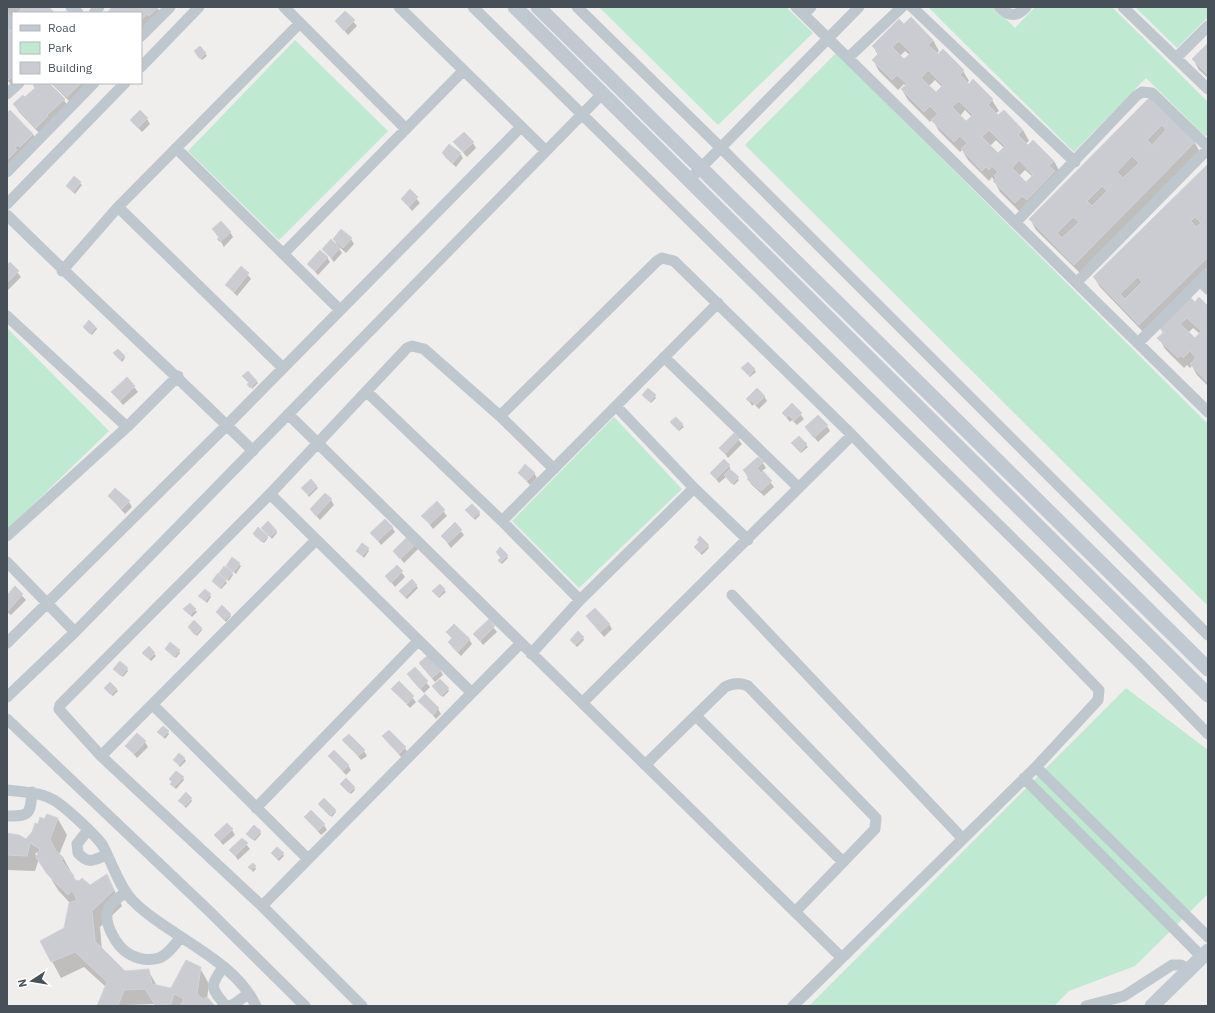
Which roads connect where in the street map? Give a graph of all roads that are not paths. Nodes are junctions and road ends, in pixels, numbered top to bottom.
1 (170, 7) edge
2 (199, 7) edge
3 (284, 7) edge
4 (399, 7) edge
5 (473, 7) edge
6 (515, 7) edge
7 (538, 7) edge
8 (577, 7) edge
9 (859, 7) edge
10 (902, 7) edge
11 (912, 7) edge
12 (1000, 7) edge
13 (1026, 7) edge
14 (1122, 7) edge
15 (804, 10) edge
16 (300, 23) junction
17 (1208, 26) edge
18 (142, 35) edge
19 (828, 38) junction
20 (849, 57) junction
21 (1176, 58) junction
22 (142, 66) edge
23 (463, 70) junction
24 (18, 84) edge
25 (93, 84) edge
26 (124, 84) edge
27 (1208, 89) edge
28 (7, 94) edge
29 (602, 94) junction
30 (582, 114) junction
31 (521, 127) junction
32 (406, 128) junction
33 (176, 148) junction
34 (721, 148) junction
35 (1208, 148) edge
36 (546, 152) junction
37 (1075, 162) junction
38 (702, 168) junction
39 (7, 172) edge
40 (689, 180) junction
41 (7, 204) edge
42 (118, 207) junction
43 (7, 215) edge
44 (1016, 222) junction
45 (284, 254) junction
46 (62, 270) junction
47 (1208, 273) edge
48 (1200, 281) junction
49 (1077, 282) junction
50 (1208, 290) edge
51 (718, 303) junction
52 (340, 310) junction
53 (7, 316) edge
54 (1139, 342) junction
55 (664, 357) junction
56 (283, 368) junction
57 (178, 376) junction
58 (367, 392) junction
59 (616, 406) junction
60 (1208, 412) edge
61 (288, 414) junction
62 (500, 416) junction
63 (227, 425) junction
64 (127, 427) junction
65 (852, 435) junction
66 (318, 444) junction
67 (253, 451) junction
68 (554, 468) junction
69 (694, 488) junction
70 (799, 488) junction
71 (270, 494) junction
72 (502, 521) junction
73 (7, 536) edge
74 (316, 540) junction
75 (748, 540) junction
76 (7, 562) edge
77 (732, 595) dead end
78 (580, 600) junction
79 (47, 603) junction
80 (75, 632) junction
81 (1208, 635) edge
82 (418, 641) junction
83 (7, 643) edge
84 (520, 643) junction
85 (531, 654) junction
86 (1208, 669) edge
87 (472, 693) junction
88 (1208, 695) edge
89 (7, 697) edge
90 (582, 703) junction
91 (153, 704) junction
92 (696, 716) junction
93 (7, 719) edge
94 (1208, 734) edge
95 (101, 756) junction
96 (645, 765) junction
97 (1036, 767) junction
98 (1024, 778) junction
99 (7, 790) edge
100 (32, 792) junction
101 (256, 808) junction
102 (7, 816) edge
103 (88, 830) junction
104 (963, 838) junction
105 (107, 855) junction
106 (308, 859) junction
107 (843, 862) junction
108 (126, 892) junction
109 (262, 906) junction
110 (795, 912) junction
111 (181, 937) junction
112 (1208, 937) edge
113 (1205, 954) edge
114 (842, 958) junction
115 (223, 967) junction
116 (1188, 969) junction
117 (248, 994) junction
118 (256, 1006) edge
119 (305, 1006) edge
120 (362, 1006) edge
121 (793, 1006) edge
122 (1086, 1006) edge
123 (1152, 1006) edge

1 - 18 street
2 - 22 street
3 - 16 street
4 - 23 street
5 - 30 street
6 - 29 street
7 - 38 street
8 - 34 street
9 - 19 street
10 - 20 street
11 - 37 street
12 - 13 street
14 - 21 street
15 - 19 street
16 - 32 street
16 - 33 street
17 - 21 street
19 - 20 street
19 - 34 street
20 - 44 street
21 - 27 street
23 - 31 street
23 - 32 street
24 - 28 street
25 - 39 street
26 - 41 street
29 - 30 street
29 - 40 street
30 - 36 street
30 - 94 street
31 - 36 street
31 - 52 street
32 - 45 street
33 - 42 street
33 - 45 street
34 - 38 street
34 - 81 street
35 - 37 street
35 - 49 street
36 - 61 street
37 - 44 street
38 - 40 street
38 - 86 street
40 - 88 street
42 - 46 street
42 - 56 street
43 - 46 street
44 - 49 street
45 - 52 street
46 - 57 street
47 - 48 street
48 - 50 street
48 - 54 street
49 - 54 street
51 - 55 street
51 - 62 street
51 - 65 street
52 - 56 street
53 - 64 street
54 - 60 street
55 - 59 street
55 - 70 street
56 - 63 street
57 - 63 street
57 - 64 street
58 - 62 street
58 - 66 street
58 - 72 street
59 - 68 street
59 - 69 street
61 - 66 street
61 - 67 street
62 - 68 street
63 - 67 street
63 - 79 street
64 - 73 street
65 - 70 street
65 - 97 street
66 - 71 street
66 - 84 street
67 - 80 street
68 - 72 street
69 - 75 street
69 - 78 street
70 - 75 street
71 - 74 street
71 - 95 street
72 - 78 street
74 - 82 street
74 - 91 street
75 - 90 street
76 - 79 street
77 - 104 street
78 - 85 street
79 - 80 street
79 - 83 street
80 - 89 street
82 - 87 street
82 - 101 street
84 - 85 street
84 - 87 street
85 - 90 street
87 - 106 street
90 - 96 street
91 - 95 street
91 - 101 street
92 - 96 street
92 - 107 street
92 - 107 street
93 - 119 street
95 - 109 street
96 - 110 street
97 - 98 street
97 - 112 street
98 - 104 street
98 - 113 street
99 - 100 street
100 - 102 street
100 - 103 street
101 - 106 street
103 - 105 street
103 - 105 street
104 - 114 street
105 - 108 street
106 - 109 street
107 - 110 street
108 - 111 street
108 - 111 street
109 - 120 street
110 - 114 street
111 - 115 street
113 - 116 street
114 - 121 street
115 - 117 street
115 - 117 street
116 - 122 street
116 - 123 street
117 - 118 street

